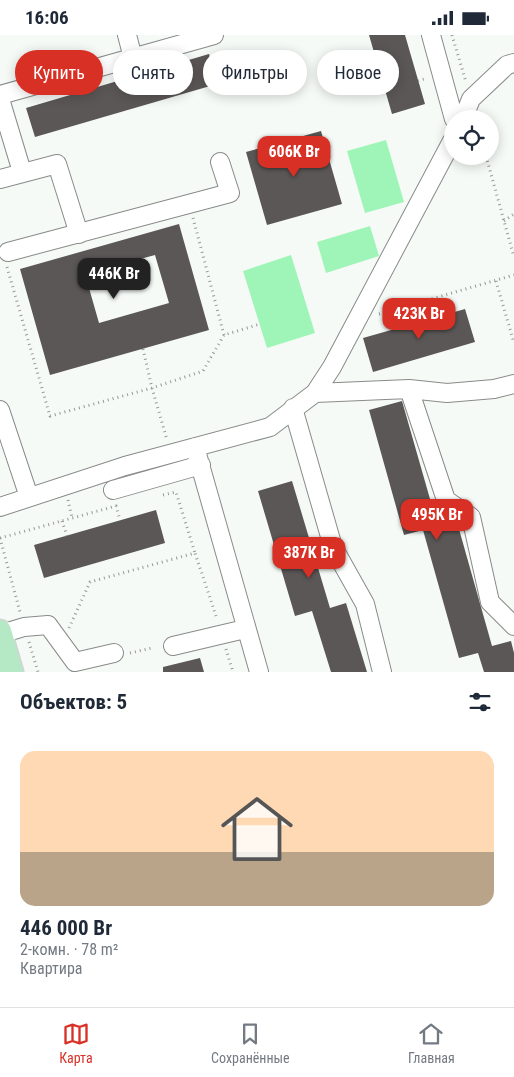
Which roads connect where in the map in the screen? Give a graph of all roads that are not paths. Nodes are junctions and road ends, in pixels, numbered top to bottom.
1 (127, 35) edge
2 (214, 35) edge
3 (431, 35) edge
4 (131, 50) edge
5 (161, 50) edge
6 (514, 63) edge
7 (113, 64) edge
8 (0, 95) edge
9 (0, 99) edge
10 (452, 110) edge
11 (467, 110) edge
12 (444, 156) edge
13 (220, 162) dead end
14 (22, 172) junction
15 (0, 179) edge
16 (79, 234) junction
17 (8, 258) road end
18 (514, 384) edge
19 (409, 389) junction
20 (314, 393) junction
21 (293, 408) junction
22 (0, 410) edge
23 (195, 447) junction
24 (201, 465) junction
25 (29, 497) junction
26 (114, 498) road end
27 (0, 507) edge
28 (514, 626) edge
29 (245, 629) junction
30 (0, 633) edge
31 (173, 646) dead end
32 (120, 654) road end
33 (12, 672) edge
34 (258, 672) edge
35 (382, 672) edge

1 - 4 lane
2 - 5 lane
3 - 10 lane
6 - 11 lane
7 - 8 lane
9 - 14 lane
12 - 20 lane
13 - 16 lane
14 - 15 lane
14 - 16 lane
16 - 17 lane
18 - 19 lane
19 - 20 lane
19 - 28 lane
20 - 21 lane
21 - 23 lane
21 - 35 lane
22 - 25 lane
23 - 24 lane
23 - 25 lane
24 - 26 lane
24 - 29 lane
25 - 27 lane
29 - 31 lane
29 - 34 lane
30 - 32 lane
30 - 33 main road

